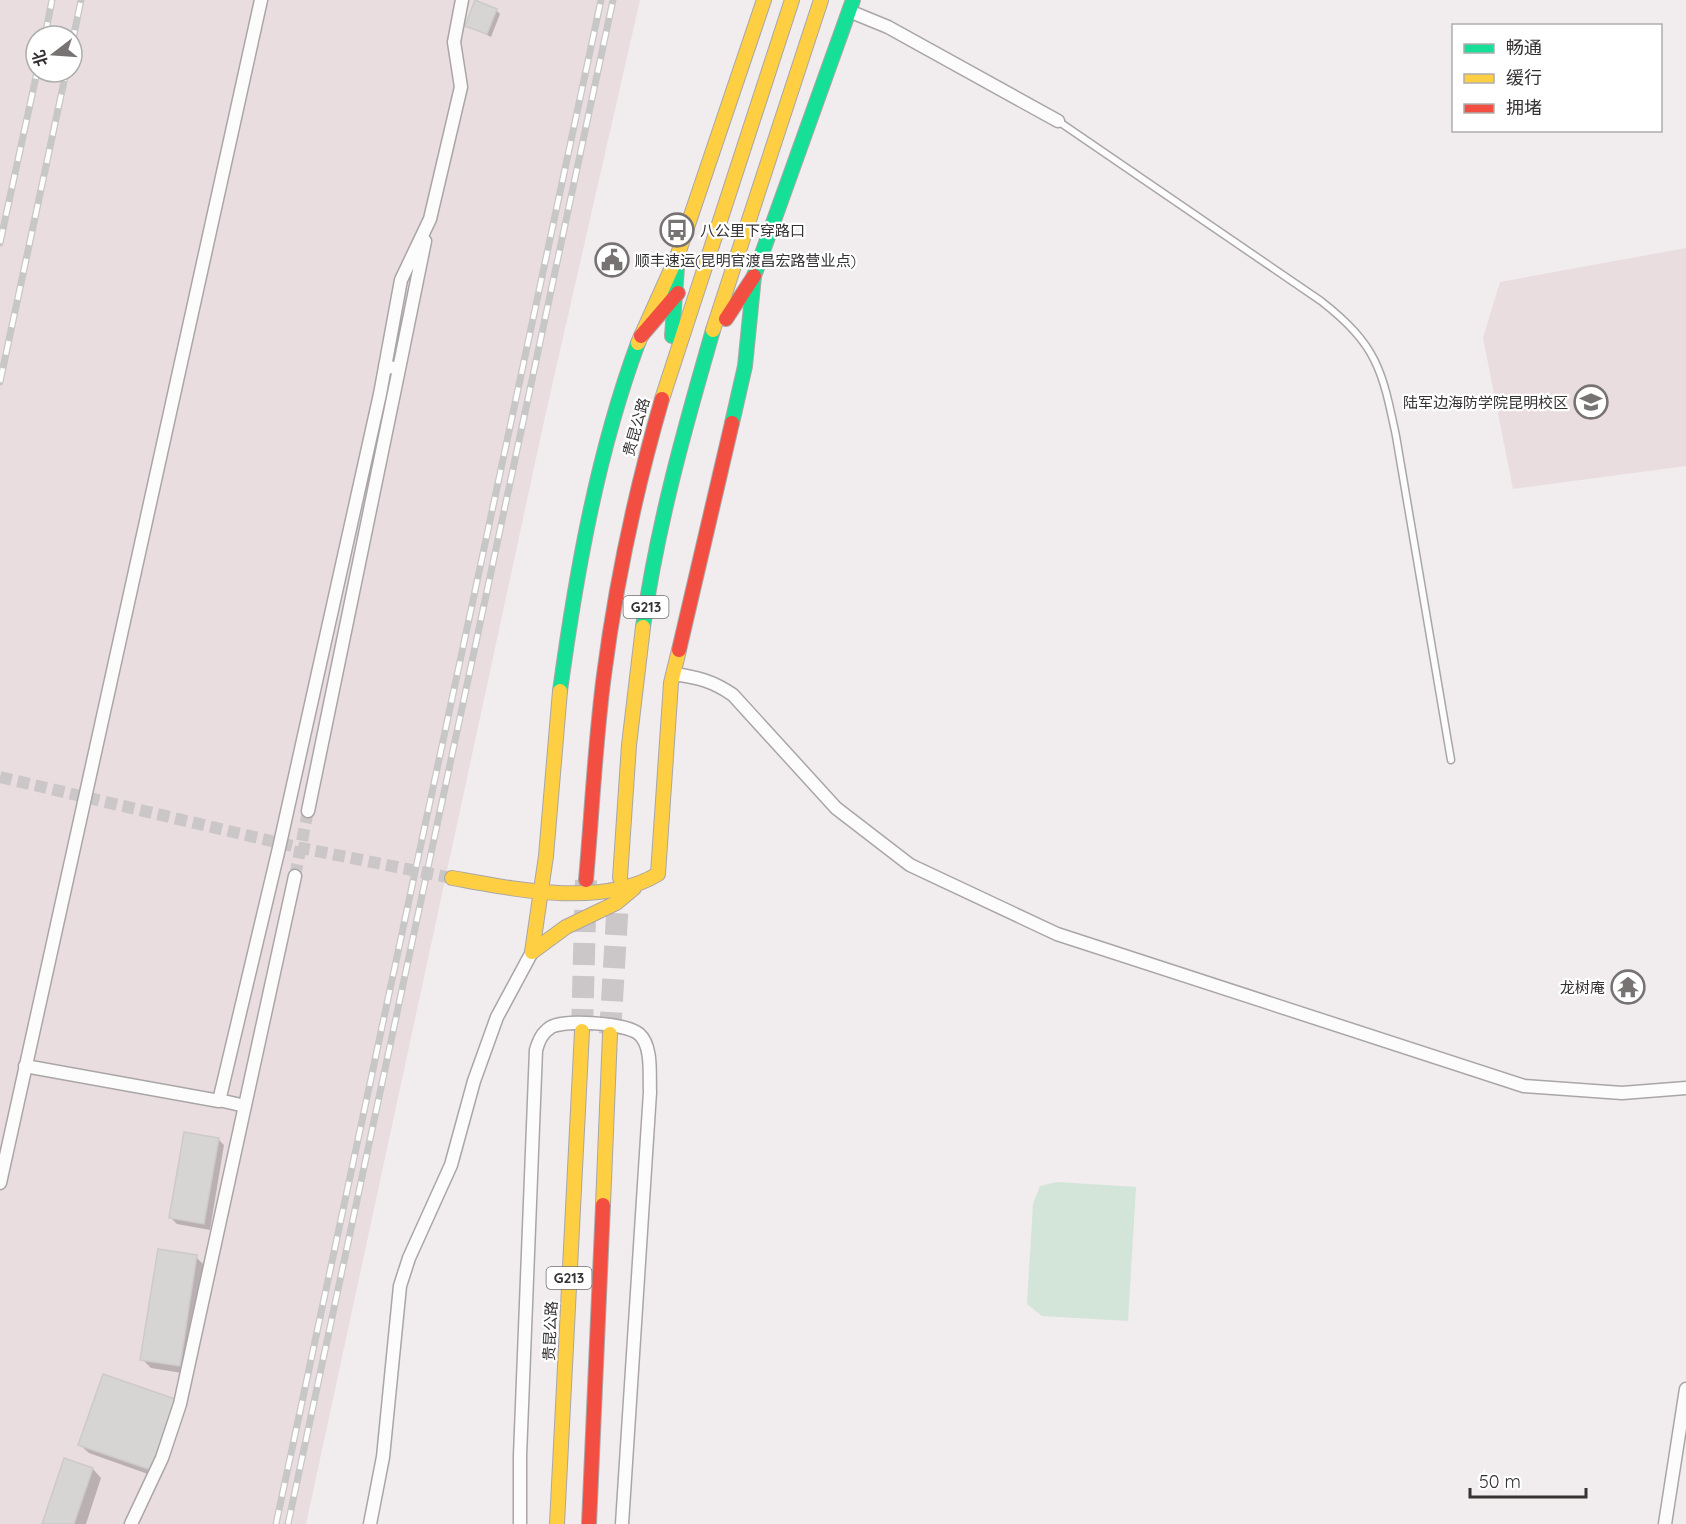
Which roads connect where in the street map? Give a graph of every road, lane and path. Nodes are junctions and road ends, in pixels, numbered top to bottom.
1 (261, 0) edge
2 (462, 0) edge
3 (764, 0) edge
4 (792, 0) edge
5 (821, 0) edge
6 (851, 6) edge
7 (1058, 121) joint
8 (429, 221) junction
9 (710, 251) junction
10 (678, 254) junction
11 (754, 276) junction
12 (676, 296) junction
13 (640, 336) junction
14 (711, 342) junction
15 (385, 366) junction
16 (399, 369) junction
17 (668, 376) junction
18 (673, 674) junction
19 (1451, 760) dead end
20 (308, 811) tunnel mouth
21 (295, 876) tunnel mouth
22 (452, 878) tunnel mouth
23 (620, 878) tunnel mouth
24 (586, 880) tunnel mouth
25 (634, 888) junction
26 (540, 892) junction
27 (532, 952) junction
28 (582, 1031) tunnel mouth
29 (610, 1034) tunnel mouth
30 (25, 1066) junction
31 (1686, 1088) edge
32 (219, 1100) junction
33 (245, 1106) junction
34 (0, 1183) edge
35 (1686, 1389) edge
36 (131, 1524) edge
37 (370, 1524) edge
38 (520, 1524) edge
39 (557, 1524) edge
40 (589, 1524) edge
41 (621, 1524) edge
42 (1665, 1524) edge

1 - 30 street
2 - 8 street
3 - 10 main road
4 - 9 main road, 贵昆公路 / G213
5 - 14 main road, G213
6 - 7 street
6 - 11 main road
7 - 19 lane
8 - 15 street
8 - 16 street
9 - 12 main road
9 - 17 main road, 贵昆公路 / G213
10 - 12 main road
10 - 13 main road
11 - 14 main road
11 - 18 main road
12 - 13 main road
12 - 17 main road
13 - 26 main road
14 - 23 main road, G213
15 - 16 street
15 - 32 street
16 - 20 street
17 - 24 main road, 贵昆公路 / G213
18 - 25 main road
18 - 31 street
21 - 33 street
22 - 26 main road
25 - 26 main road
25 - 27 main road
26 - 27 main road
27 - 37 street
28 - 39 main road, 贵昆公路 / G213
29 - 40 main road, G213
30 - 32 street
30 - 34 street
32 - 33 street
33 - 36 street
35 - 42 street
38 - 41 street

